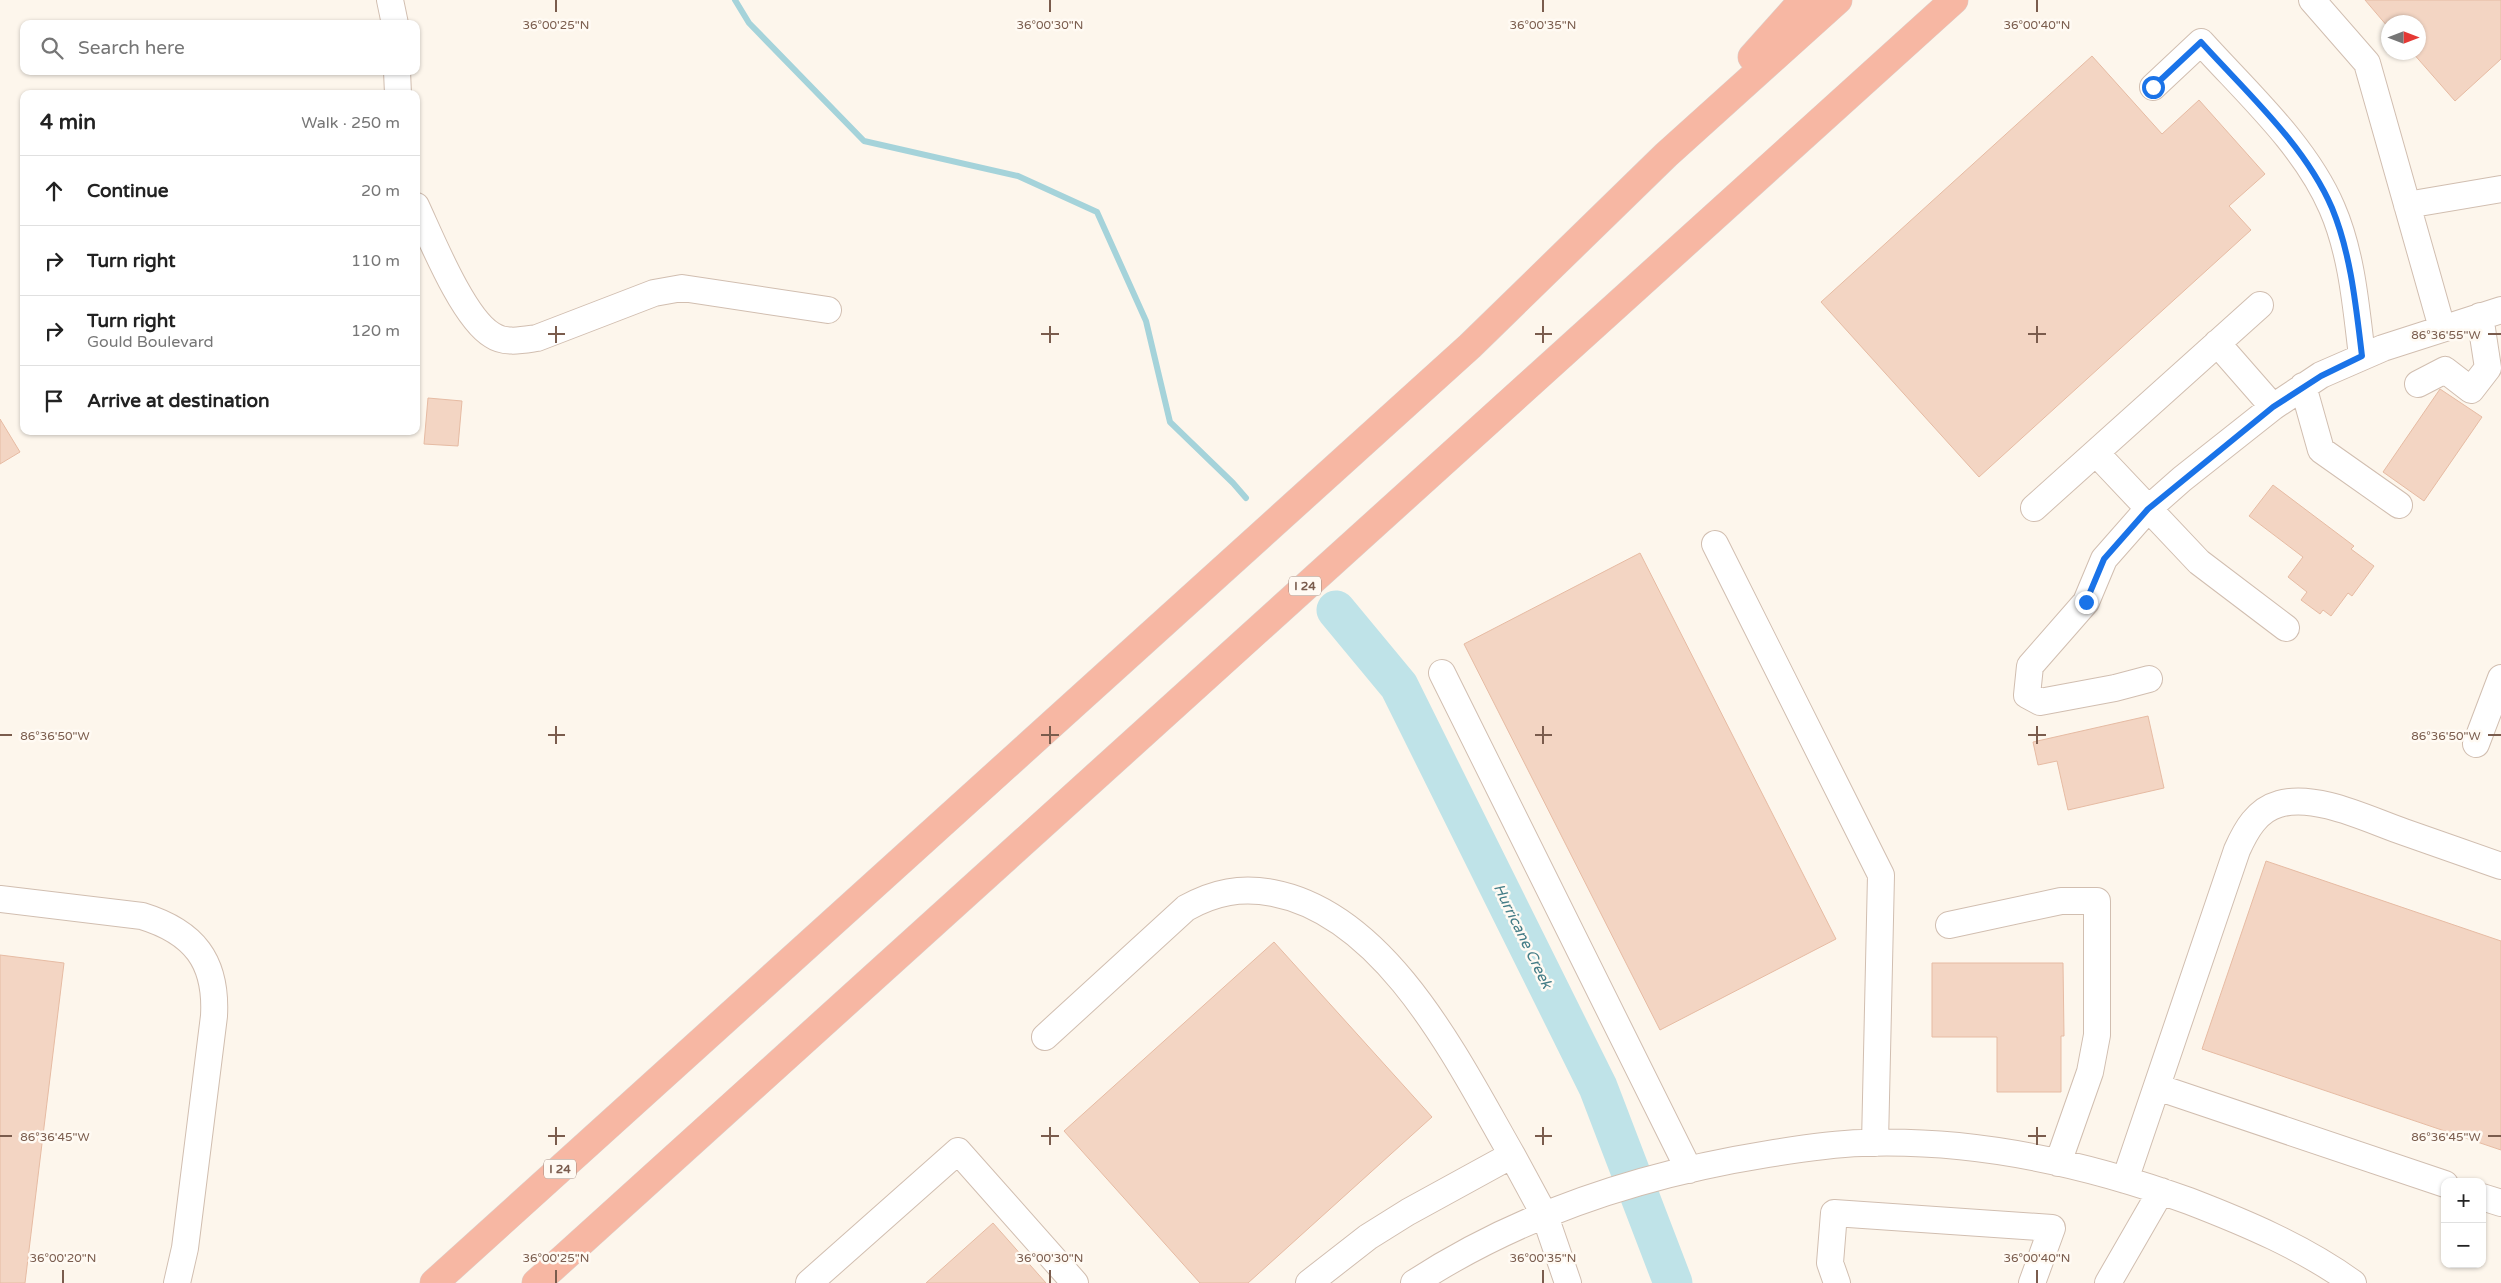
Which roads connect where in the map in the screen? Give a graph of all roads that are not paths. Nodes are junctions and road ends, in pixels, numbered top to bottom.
1 (390, 0) edge
2 (1803, 0) edge
3 (1838, 0) edge
4 (1954, 0) edge
5 (2312, 0) edge
6 (394, 20) edge
7 (397, 75) edge
8 (2153, 87) dead end
9 (398, 90) edge
10 (1666, 155) junction
11 (2501, 189) edge
12 (2407, 205) junction
13 (420, 215) edge
14 (2260, 305) dead end
15 (828, 310) dead end
16 (2490, 313) edge
17 (2442, 328) junction
18 (2217, 343) junction
19 (2362, 356) junction
20 (2418, 384) dead end
21 (2303, 386) junction
22 (2273, 407) junction
23 (2096, 453) junction
24 (2399, 505) dead end
25 (2034, 508) dead end
26 (2148, 509) junction
27 (1714, 544) dead end
28 (2286, 628) dead end
29 (1442, 673) dead end
30 (2501, 678) edge
31 (2150, 679) dead end
32 (2476, 744) dead end
33 (2501, 866) edge
34 (0, 899) edge
35 (1949, 925) dead end
36 (1045, 1037) dead end
37 (2157, 1087) junction
38 (1875, 1142) junction
39 (1512, 1155) junction
40 (2058, 1163) junction
41 (1689, 1170) junction
42 (2125, 1180) junction
43 (2441, 1183) edge
44 (2161, 1191) junction
45 (2486, 1198) edge
46 (2501, 1204) edge
47 (1545, 1216) junction
48 (177, 1283) edge
49 (434, 1283) edge
50 (536, 1283) edge
51 (810, 1283) edge
52 (1075, 1283) edge
53 (1309, 1283) edge
54 (1414, 1283) edge
55 (1568, 1283) edge
56 (1837, 1283) edge
57 (2032, 1283) edge
58 (2108, 1283) edge
59 (2354, 1283) edge

1 - 6 street
2 - 10 highway
3 - 10 highway, I 24
4 - 50 highway, I 24
5 - 12 street
7 - 9 street
8 - 19 street
10 - 49 highway, I 24
11 - 12 street
12 - 17 street
13 - 15 street
14 - 18 street
16 - 17 street
16 - 20 street
17 - 19 street
18 - 22 street
18 - 23 street
19 - 21 street
21 - 22 street
21 - 24 street
22 - 26 street
23 - 25 street
23 - 26 street
26 - 28 street
26 - 31 street
27 - 38 street
29 - 41 street
30 - 32 street
33 - 37 street
34 - 48 street
35 - 40 street
36 - 39 street
37 - 42 street
37 - 43 street
38 - 40 street
38 - 41 street
39 - 47 street
39 - 53 street
40 - 42 street
41 - 47 street
42 - 44 street
44 - 58 street
44 - 59 street
45 - 46 street
47 - 54 street
47 - 55 street
51 - 52 street
56 - 57 street

